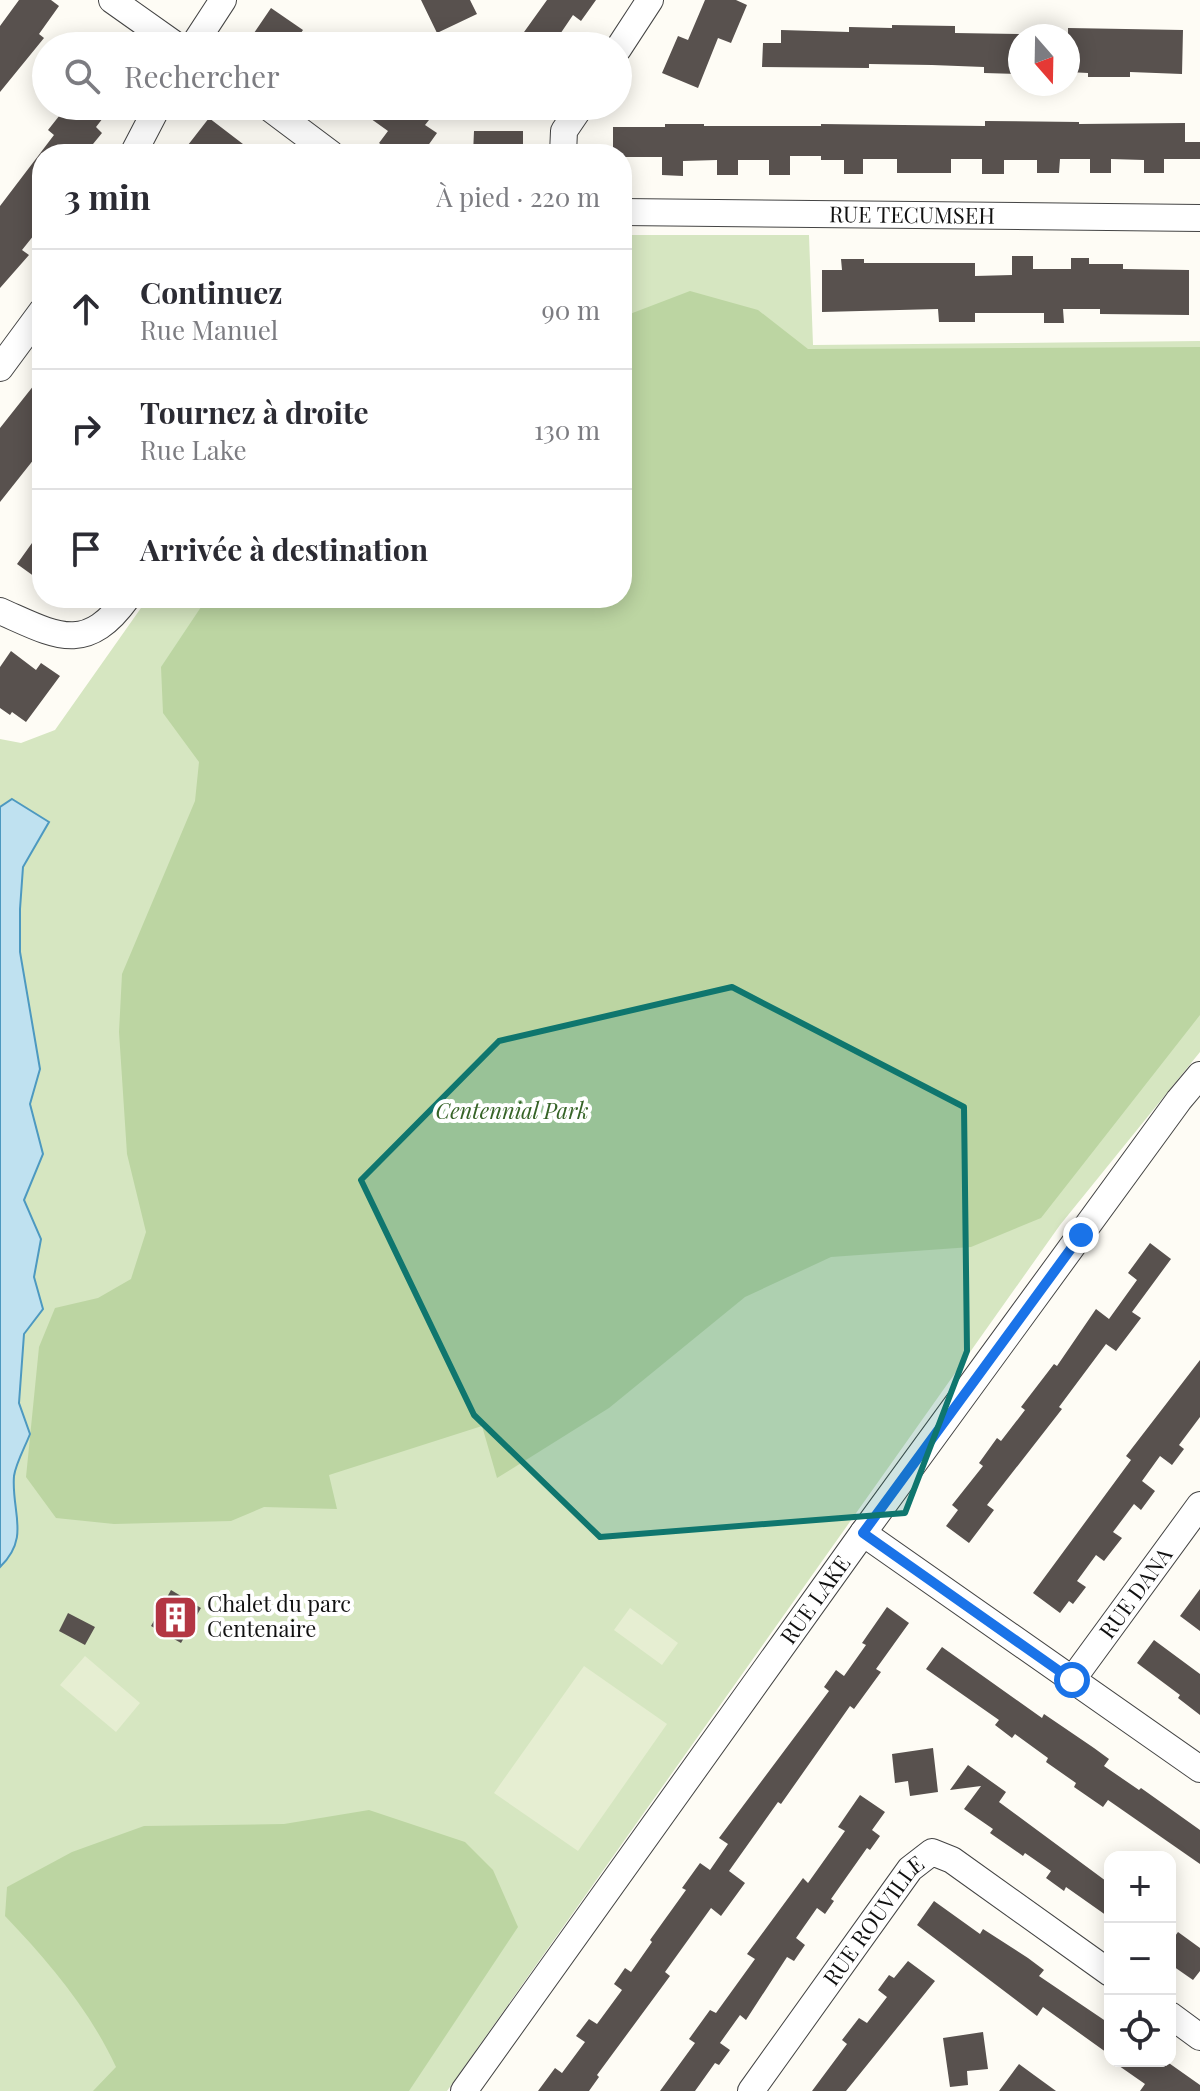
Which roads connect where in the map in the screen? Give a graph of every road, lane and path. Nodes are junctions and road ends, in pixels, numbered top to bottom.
1 (112, 0) edge
2 (223, 0) edge
3 (650, 0) edge
4 (157, 32) edge
5 (202, 32) edge
6 (629, 32) edge
7 (151, 120) edge
8 (286, 120) edge
9 (571, 120) edge
10 (138, 144) edge
11 (318, 144) edge
12 (563, 144) edge
13 (632, 212) edge
14 (1200, 218) edge
15 (32, 325) edge
16 (0, 368) edge
17 (120, 608) edge
18 (0, 611) edge
19 (1200, 1075) edge
20 (1200, 1505) edge
21 (863, 1533) junction
22 (1072, 1680) junction
23 (1200, 1769) edge
24 (1104, 1969) edge
25 (1176, 2019) edge
26 (1200, 2037) edge
27 (464, 2091) edge
28 (751, 2091) edge

1 - 4 street
2 - 5 street
3 - 6 street
7 - 10 street
8 - 11 street
9 - 12 street
13 - 14 street, RUE TECUMSEH
15 - 16 street
17 - 18 street
19 - 21 street, RUE LAKE
20 - 22 street, RUE DANA
21 - 22 street
21 - 27 street, RUE LAKE
22 - 23 street
24 - 28 street, RUE ROUVILLE
25 - 26 street

